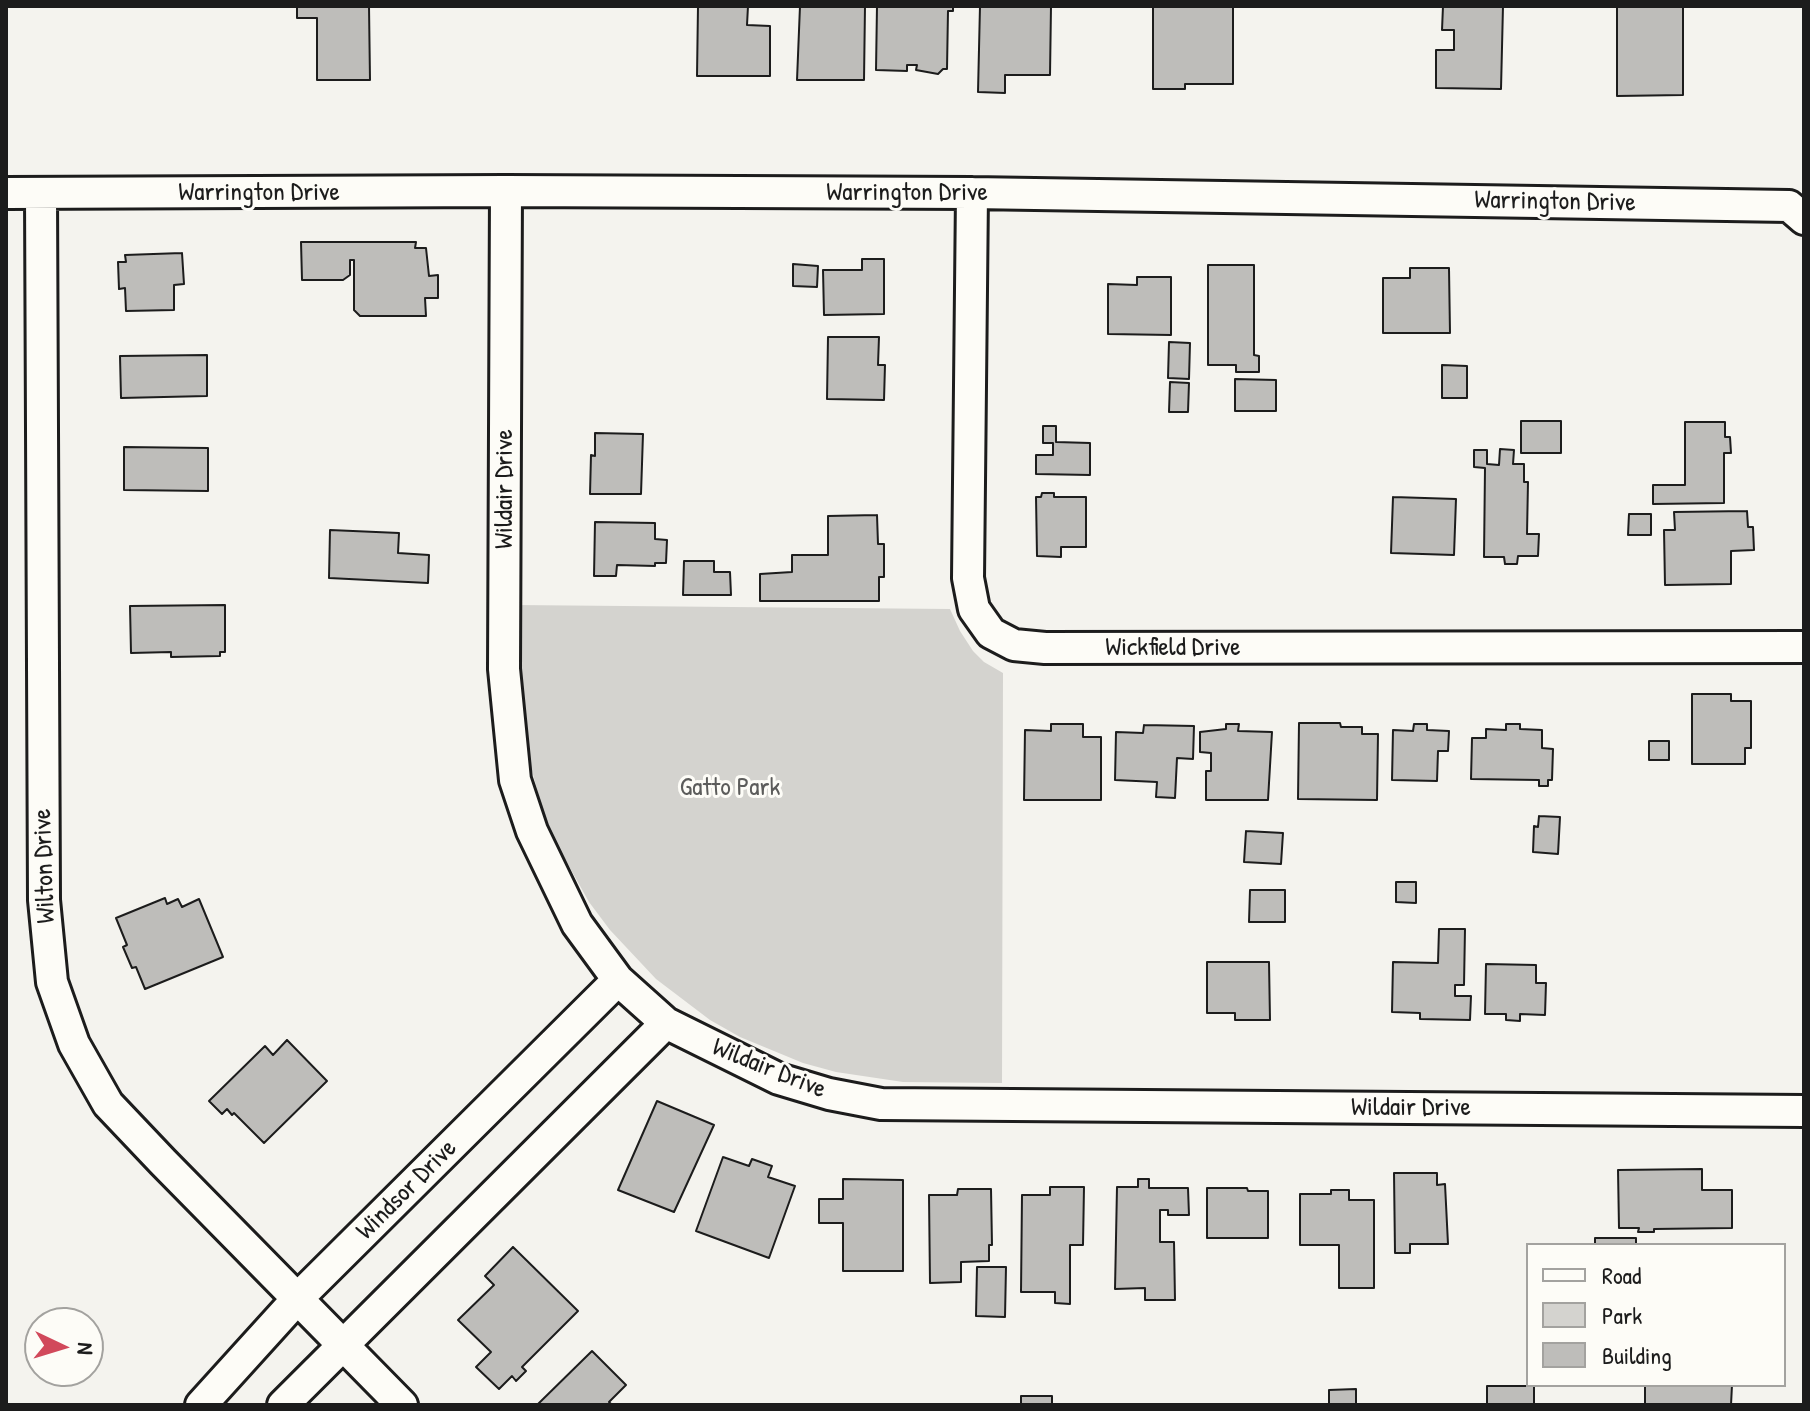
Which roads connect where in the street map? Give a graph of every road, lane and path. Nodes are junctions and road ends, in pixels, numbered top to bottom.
1 (506, 191) junction
2 (6, 193) edge
3 (972, 193) junction
4 (41, 194) junction
5 (1796, 213) edge
6 (1804, 647) edge
7 (618, 980) junction
8 (666, 1023) junction
9 (1804, 1111) edge
10 (298, 1298) junction
11 (343, 1343) junction
12 (201, 1405) edge
13 (283, 1405) edge
14 (402, 1405) edge

1 - 3 street, Warrington Drive
1 - 4 street, Warrington Drive
1 - 7 street, Wildair Drive
2 - 4 street, Warrington Drive
3 - 5 street, Warrington Drive
3 - 6 street, Wickfield Drive
4 - 10 street, Wilton Drive
7 - 8 street, Wildair Drive
7 - 10 street, Windsor Drive
8 - 9 street, Wildair Drive
8 - 11 street
10 - 11 street, Wilton Drive
10 - 12 street, Windsor Drive
11 - 13 street
11 - 14 street, Wilton Drive

